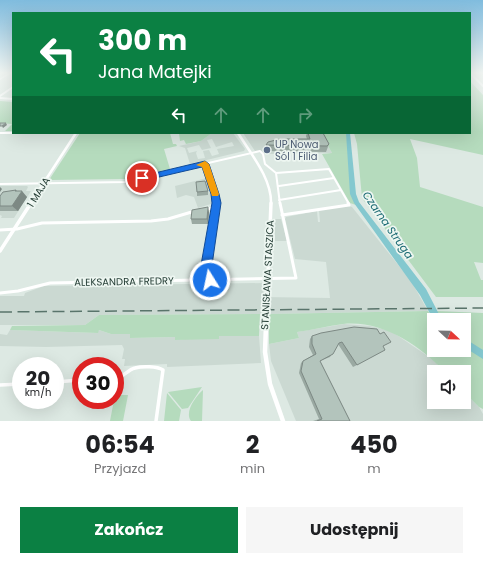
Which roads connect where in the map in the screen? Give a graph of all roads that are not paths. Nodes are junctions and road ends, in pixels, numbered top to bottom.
1 (4, 93) joint
2 (0, 97) edge
3 (4, 98) junction
4 (12, 99) edge
5 (0, 133) edge
6 (12, 133) edge
7 (74, 134) edge
8 (240, 134) edge
9 (251, 153) junction
10 (205, 164) junction
11 (276, 173) junction
12 (334, 178) junction
13 (0, 184) edge
14 (42, 184) junction
15 (279, 186) junction
16 (341, 190) junction
17 (279, 200) junction
18 (215, 208) junction
19 (203, 210) edge
20 (197, 211) edge
21 (282, 215) junction
22 (14, 229) junction
23 (0, 230) edge
24 (0, 251) edge
25 (210, 280) junction
26 (0, 293) edge
27 (124, 375) edge
28 (12, 384) edge
29 (0, 385) edge
30 (156, 421) edge
31 (283, 421) edge

1 - 2 street
1 - 3 street
2 - 3 street
3 - 4 street
5 - 6 street
7 - 14 street, 1 MAJA
8 - 9 street, STANISŁAWA STASZICA
9 - 10 street
9 - 11 street, ALEKSANDRA FREDRY
9 - 31 street, STANISŁAWA STASZICA
10 - 14 street
10 - 18 street
11 - 12 street
11 - 15 street, ALEKSANDRA FREDRY
12 - 15 street
12 - 16 street
13 - 14 street
14 - 22 street, 1 MAJA
15 - 17 street, ALEKSANDRA FREDRY
16 - 17 street
16 - 21 street
17 - 21 street, ALEKSANDRA FREDRY
18 - 19 street
18 - 25 street
20 - 22 street
21 - 25 street, ALEKSANDRA FREDRY
22 - 23 street
22 - 24 street, 1 MAJA
25 - 26 street, ALEKSANDRA FREDRY
27 - 30 street
28 - 29 street

